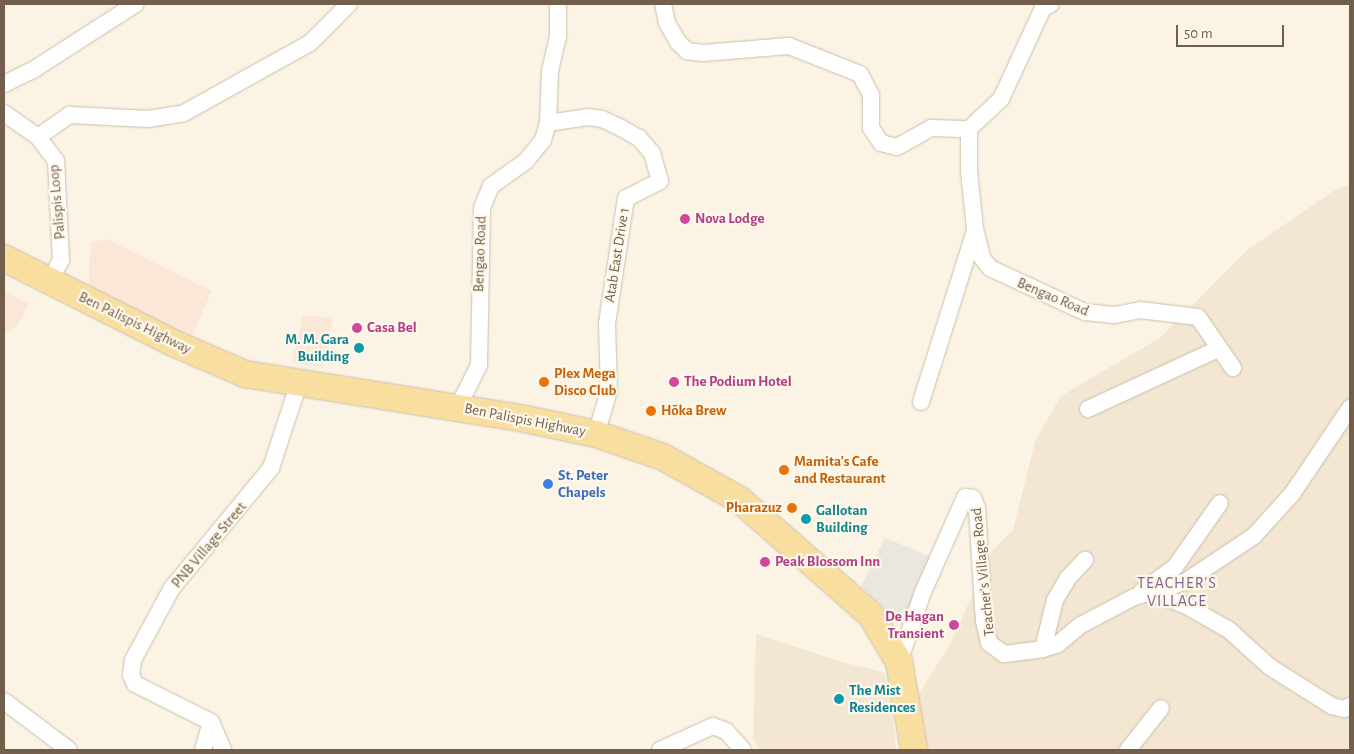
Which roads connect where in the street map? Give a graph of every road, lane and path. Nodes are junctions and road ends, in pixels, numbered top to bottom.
1 (136, 4) edge
2 (349, 4) edge
3 (558, 4) edge
4 (663, 4) edge
5 (1044, 5) edge
6 (4, 84) edge
7 (4, 113) edge
8 (548, 123) junction
9 (969, 129) junction
10 (38, 137) junction
11 (976, 229) junction
12 (4, 258) edge
13 (50, 281) junction
14 (1218, 349) junction
15 (1233, 368) dead end
16 (300, 383) junction
17 (921, 402) dead end
18 (458, 407) junction
19 (1350, 408) edge
20 (1088, 409) dead end
21 (596, 434) junction
22 (1220, 503) dead end
23 (1085, 560) dead end
24 (1152, 593) junction
25 (1134, 597) junction
26 (1043, 649) junction
27 (899, 662) junction
28 (4, 700) edge
29 (1350, 706) edge
30 (1161, 708) dead end
31 (211, 722) junction
32 (50, 745) edge
33 (69, 750) edge
34 (203, 750) edge
35 (223, 750) edge
36 (660, 750) edge
37 (744, 750) edge
38 (914, 750) edge
39 (1128, 750) edge

1 - 6 street
2 - 10 street
3 - 8 street, Bengao Road
4 - 9 street
5 - 9 street
7 - 10 street, Palispis Loop
8 - 18 street, Bengao Road
8 - 21 street, Atab East Drive 1
9 - 11 street, Bengao Road
10 - 13 street, Palispis Loop
11 - 14 street, Bengao Road
11 - 17 street
12 - 13 main road, Ben Palispis Highway
13 - 16 main road, Ben Palispis Highway
14 - 15 street, Bengao Road
14 - 20 street
16 - 18 main road, Ben Palispis Highway
16 - 31 street, PNB Village Street
18 - 21 main road, Ben Palispis Highway
19 - 24 street, Teacher's Village Road
21 - 27 main road, Ben Palispis Highway
22 - 25 street
23 - 26 street
24 - 25 street, Teacher's Village Road
24 - 29 street
25 - 26 street, Teacher's Village Road
26 - 27 street, Teacher's Village Road
27 - 38 main road, Ben Palispis Highway
28 - 32 street
30 - 39 street
31 - 34 street
31 - 35 street
32 - 33 street
36 - 37 street

